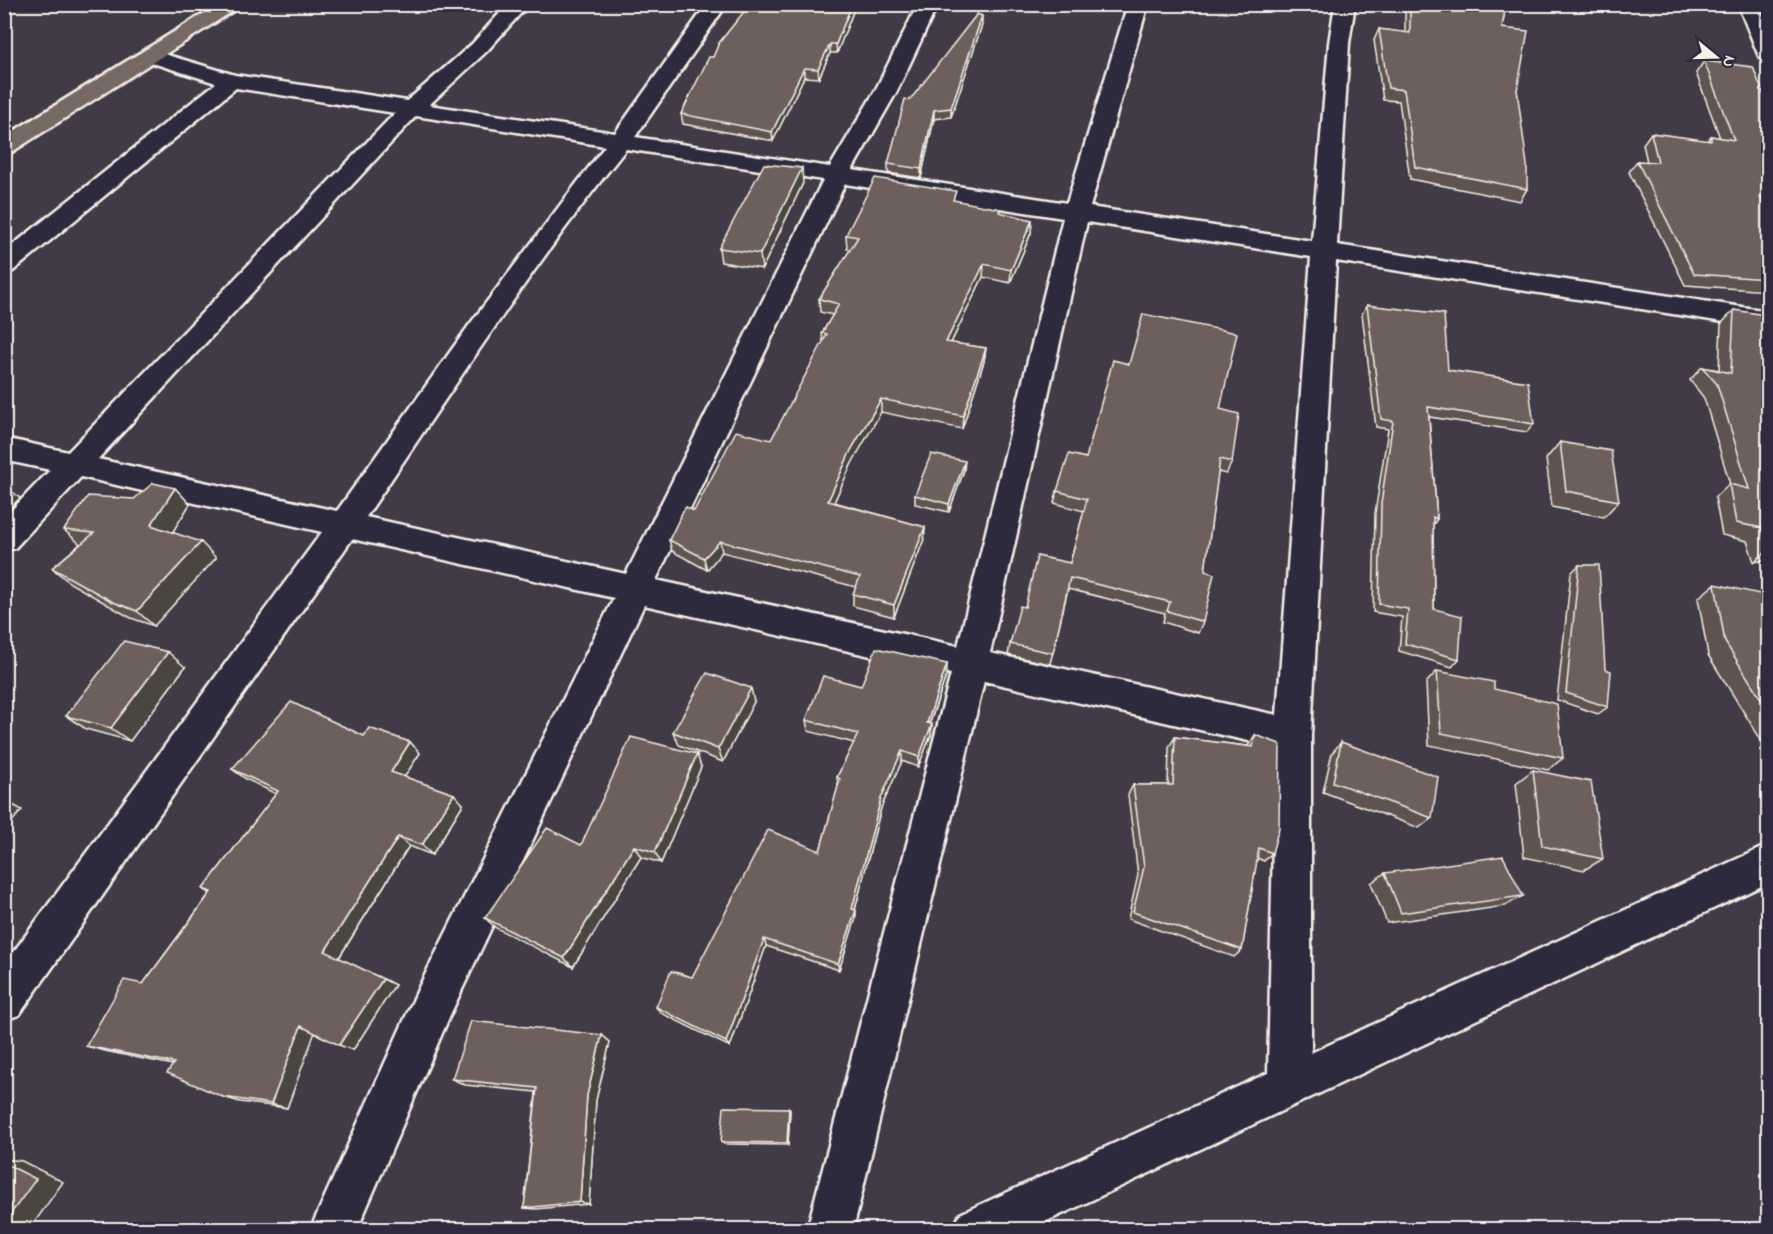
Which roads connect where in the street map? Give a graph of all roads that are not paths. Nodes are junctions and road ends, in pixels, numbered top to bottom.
1 (234, 4) edge
2 (519, 4) edge
3 (717, 4) edge
4 (928, 4) edge
5 (1138, 4) edge
6 (1345, 4) edge
7 (1748, 4) edge
8 (1768, 54) edge
9 (150, 56) junction
10 (232, 81) junction
11 (410, 110) junction
12 (620, 142) junction
13 (4, 147) edge
14 (837, 175) junction
15 (1077, 211) junction
16 (1324, 250) junction
17 (4, 265) edge
18 (1768, 320) edge
19 (4, 449) edge
20 (75, 464) junction
21 (345, 524) junction
22 (4, 539) edge
23 (636, 589) junction
24 (971, 663) junction
25 (1293, 735) junction
26 (1768, 864) edge
27 (4, 1000) edge
28 (1289, 1085) junction
29 (333, 1230) edge
30 (830, 1230) edge
31 (976, 1230) edge

1 - 9 main road
2 - 11 street
3 - 12 street
4 - 14 street
5 - 15 street
6 - 16 street
7 - 8 street
9 - 10 street
9 - 13 main road
10 - 11 street
10 - 17 street
11 - 12 street
11 - 20 street
12 - 14 street
12 - 21 street
14 - 15 street
14 - 23 street
15 - 16 street
15 - 24 street
16 - 18 street
16 - 25 street
19 - 20 street
20 - 21 street
20 - 22 street
21 - 23 street
21 - 27 street
23 - 24 street
23 - 29 street
24 - 25 street
24 - 30 street
25 - 28 street
26 - 28 street
28 - 31 street

